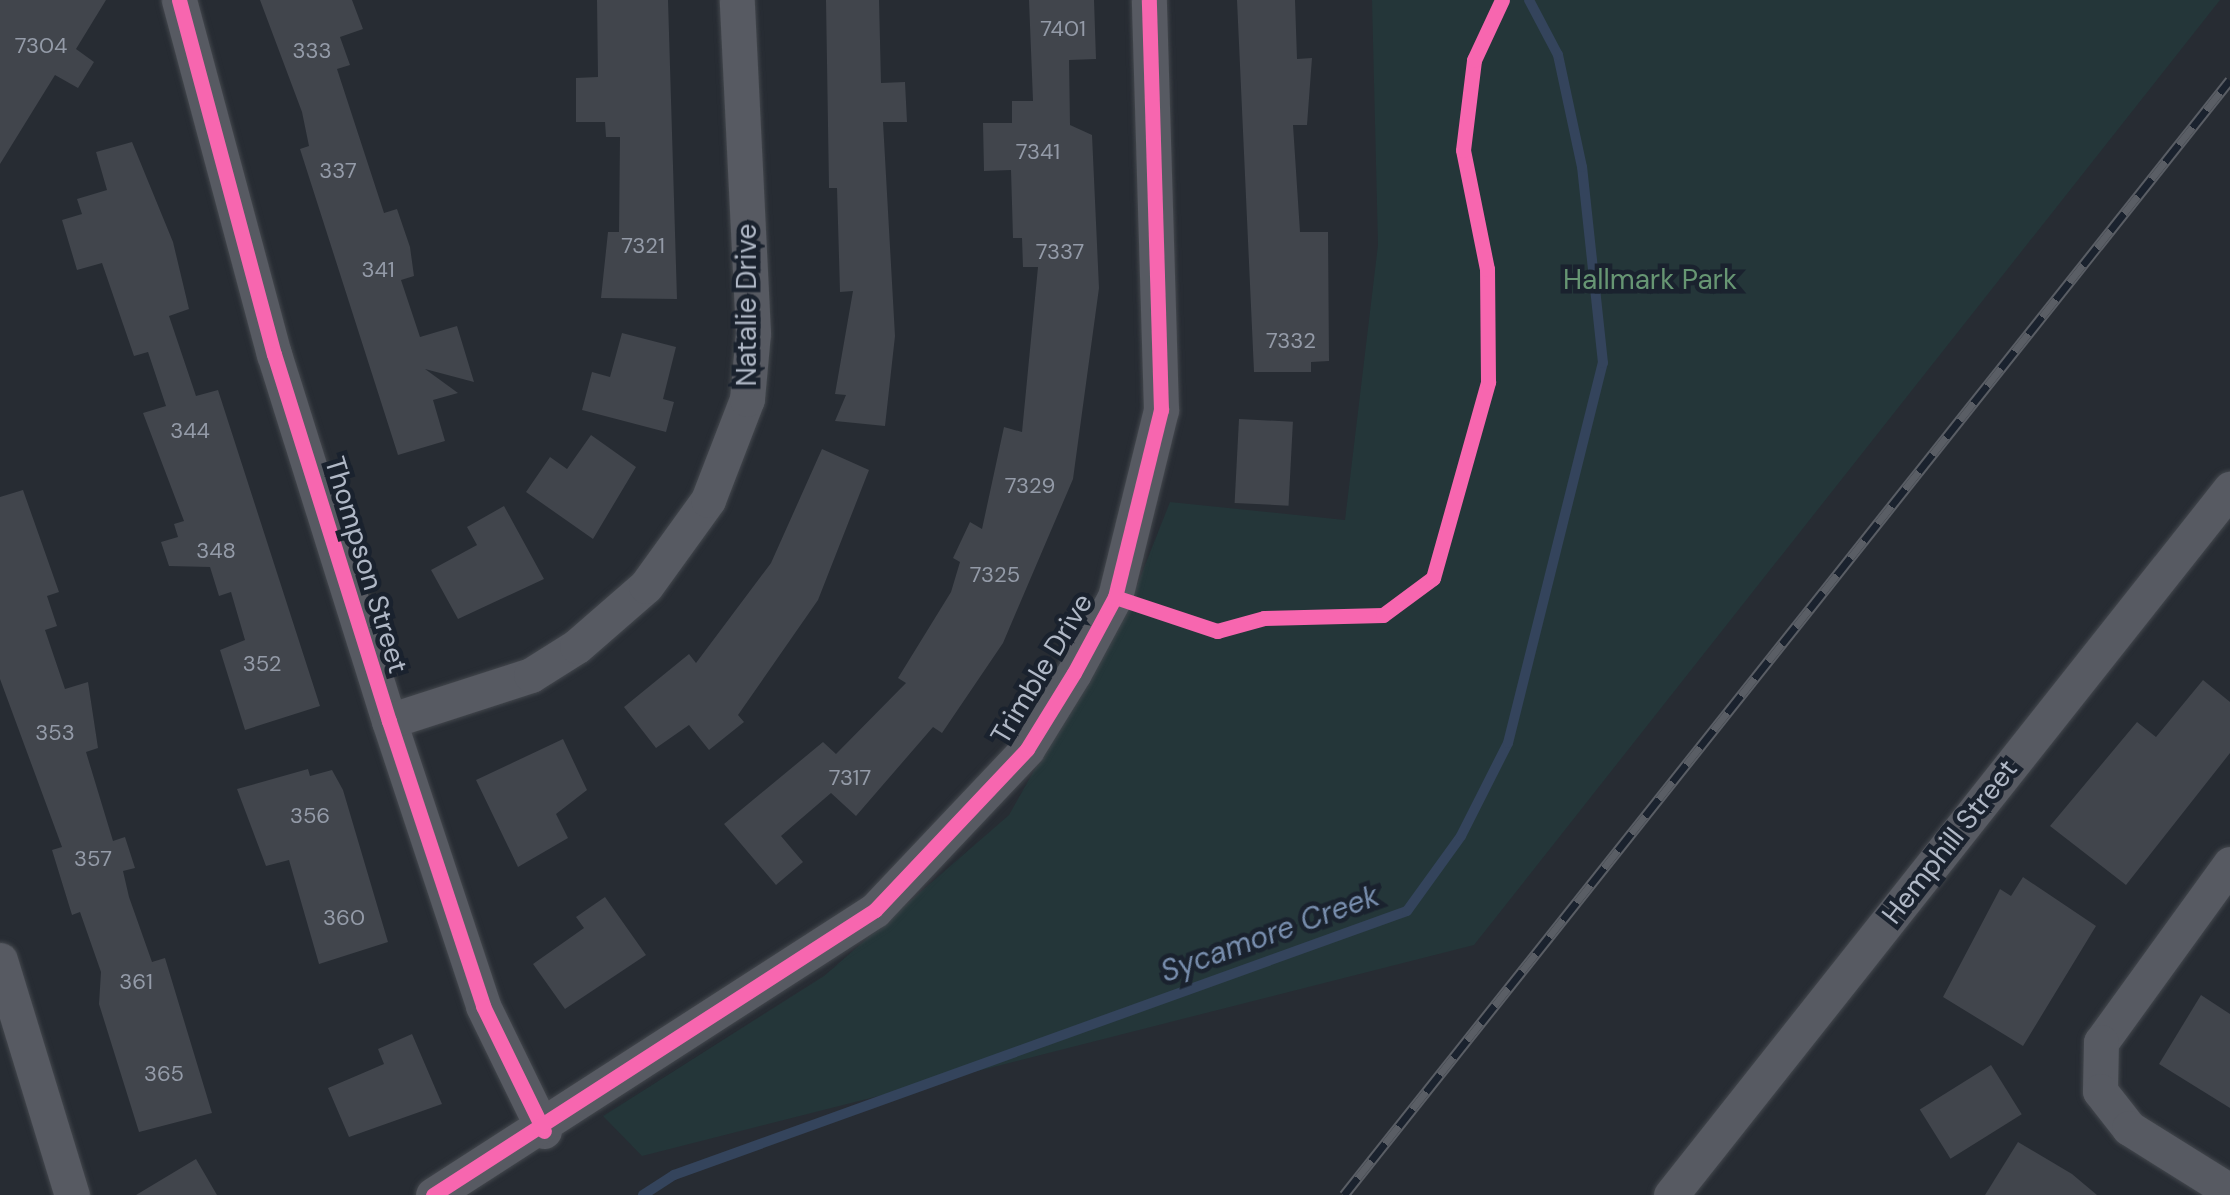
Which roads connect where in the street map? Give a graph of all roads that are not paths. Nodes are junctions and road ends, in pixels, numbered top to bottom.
1 (180, 0) edge
2 (737, 0) edge
3 (1149, 0) edge
4 (2230, 489) edge
5 (388, 722) junction
6 (2230, 864) edge
7 (0, 960) edge
8 (544, 1131) junction
9 (2230, 1191) edge
10 (72, 1195) edge
11 (433, 1195) edge
12 (1671, 1195) edge

1 - 5 street, Thompson Street
2 - 5 street, Natalie Drive
3 - 8 street, Trimble Drive
4 - 12 street, Hemphill Street
5 - 8 street, Thompson Street
6 - 9 street
7 - 10 street
8 - 11 street, Trimble Drive

